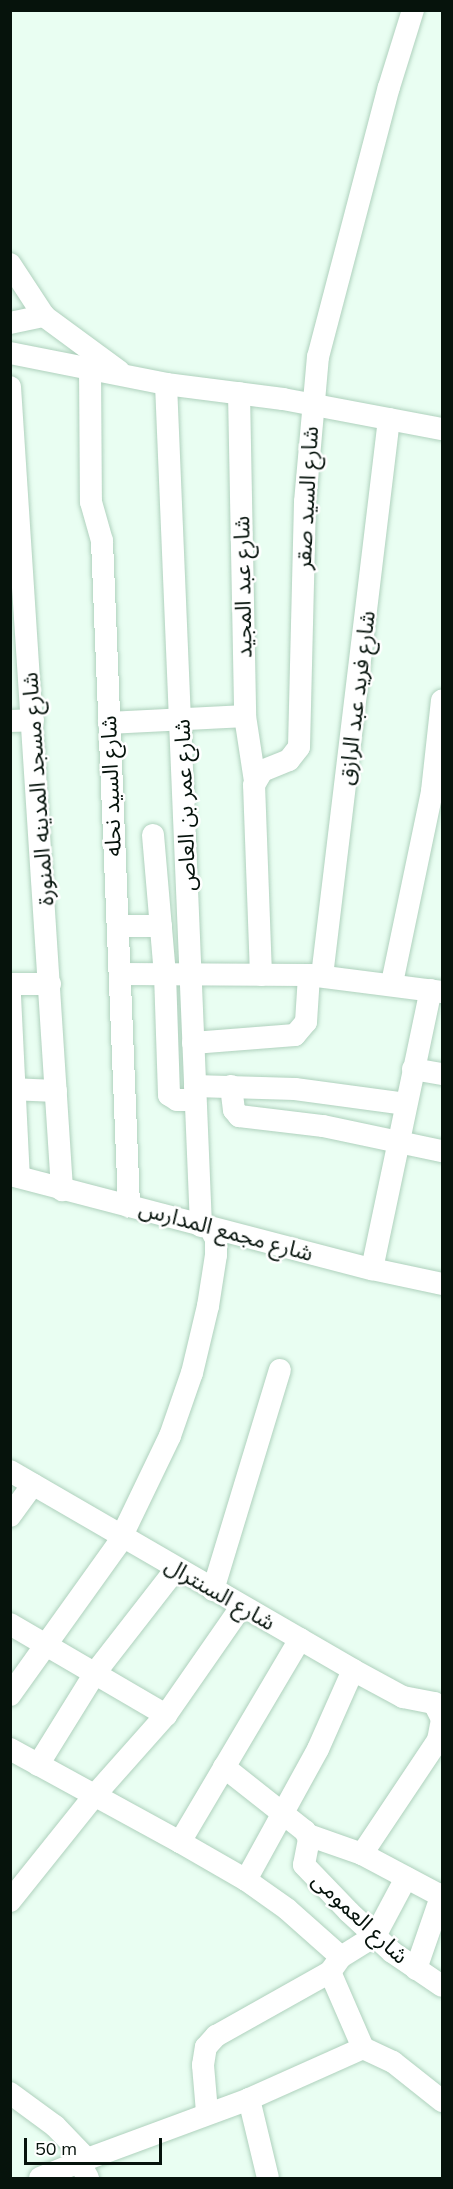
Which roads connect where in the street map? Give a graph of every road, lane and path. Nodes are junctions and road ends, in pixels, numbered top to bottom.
1 (413, 10) edge
2 (10, 264) edge
3 (44, 316) junction
4 (10, 322) edge
5 (10, 353) edge
6 (90, 368) junction
7 (125, 376) junction
8 (166, 384) junction
9 (10, 387) edge
10 (239, 393) junction
11 (312, 404) junction
12 (389, 418) junction
13 (442, 429) edge
14 (27, 612) junction
15 (10, 627) edge
16 (442, 701) edge
17 (245, 716) junction
18 (182, 719) junction
19 (33, 720) junction
20 (10, 721) edge
21 (109, 723) junction
22 (255, 780) junction
23 (153, 834) dead end
24 (118, 926) junction
25 (161, 926) junction
26 (120, 974) junction
27 (165, 975) junction
28 (190, 975) junction
29 (261, 975) junction
30 (315, 976) junction
31 (392, 983) junction
32 (10, 984) edge
33 (50, 984) junction
34 (436, 991) edge
35 (10, 996) edge
36 (193, 1042) junction
37 (413, 1069) junction
38 (442, 1074) edge
39 (231, 1086) junction
40 (13, 1090) edge
41 (56, 1091) junction
42 (195, 1093) junction
43 (406, 1104) junction
44 (398, 1142) junction
45 (442, 1151) edge
46 (15, 1176) edge
47 (62, 1190) junction
48 (129, 1206) junction
49 (206, 1227) junction
50 (372, 1269) junction
51 (442, 1284) edge
52 (280, 1370) dead end
53 (10, 1472) edge
54 (33, 1484) junction
55 (10, 1516) edge
56 (122, 1537) junction
57 (176, 1569) junction
58 (213, 1590) junction
59 (241, 1607) junction
60 (12, 1627) edge
61 (300, 1639) junction
62 (45, 1643) junction
63 (353, 1671) junction
64 (94, 1673) junction
65 (10, 1695) edge
66 (438, 1700) edge
67 (166, 1715) junction
68 (10, 1749) edge
69 (38, 1765) junction
70 (224, 1767) junction
71 (94, 1796) junction
72 (284, 1815) junction
73 (308, 1835) junction
74 (180, 1842) junction
75 (362, 1854) junction
76 (406, 1878) junction
77 (246, 1880) junction
78 (442, 1895) edge
79 (10, 1901) edge
80 (375, 1936) junction
81 (335, 1964) junction
82 (416, 1969) junction
83 (442, 1986) edge
84 (363, 2048) junction
85 (10, 2093) edge
86 (249, 2099) junction
87 (442, 2101) edge
88 (207, 2112) junction
89 (85, 2167) edge
90 (40, 2178) edge
91 (268, 2178) edge

1 - 11 street, شارع السيد صقر
2 - 3 street
3 - 4 street
3 - 7 street
5 - 6 street
6 - 7 street
6 - 21 street, شارع السيد نحله
7 - 8 street
8 - 10 street
8 - 18 street, شارع عمر بن العاص
9 - 14 street, شارع مسجد المدينه المنورة
10 - 11 street
10 - 17 street, شارع عبد المجيد
11 - 12 street
11 - 22 street, شارع السيد صقر
12 - 13 street
12 - 30 street, شارع فريد عبد الرازق
14 - 15 street
14 - 19 street, شارع مسجد المدينه المنورة
16 - 31 street
17 - 18 street
17 - 22 street, شارع عبد المجيد
18 - 21 street
18 - 28 street, شارع عمر بن العاص
19 - 20 street
19 - 33 street, شارع مسجد المدينه المنورة
21 - 24 street, شارع السيد نحله
22 - 29 street
23 - 25 street
24 - 25 street
24 - 26 street, شارع السيد نحله
25 - 27 street
26 - 27 street
26 - 48 street, شارع السيد نحله
27 - 28 street
27 - 42 street
28 - 29 street
28 - 36 street, شارع عمر بن العاص
29 - 30 street
30 - 31 street
30 - 36 street, شارع فريد عبد الرازق
31 - 34 street
32 - 33 street
33 - 41 street, شارع مسجد المدينه المنورة
34 - 37 street
35 - 40 street
36 - 42 street, شارع عمر بن العاص
37 - 38 street
37 - 43 street
39 - 42 street
39 - 43 street
39 - 44 street
40 - 41 street
40 - 46 street
41 - 47 street, شارع مسجد المدينه المنورة
42 - 49 street, شارع عمر بن العاص
43 - 44 street
44 - 45 street
44 - 50 street
46 - 47 street, شارع مجمع المدارس
47 - 48 street, شارع مجمع المدارس
48 - 49 street, شارع مجمع المدارس
49 - 50 street, شارع مجمع المدارس
49 - 56 street, شارع عمر بن العاص
50 - 51 street, شارع مجمع المدارس
52 - 58 street
53 - 54 street, شارع السنترال
54 - 55 street
54 - 56 street, شارع السنترال
56 - 57 street, شارع السنترال
56 - 62 street, شارع عمر بن العاص
57 - 58 street, شارع السنترال
57 - 64 street
58 - 59 street, شارع السنترال
59 - 61 street, شارع السنترال
59 - 67 street
60 - 62 street
61 - 63 street, شارع السنترال
61 - 70 street
62 - 64 street
62 - 65 street, شارع عمر بن العاص
63 - 66 street, شارع السنترال
63 - 72 street
64 - 67 street
64 - 69 street
66 - 75 street
67 - 71 street
68 - 69 street
69 - 71 street
70 - 72 street
70 - 74 street
71 - 74 street
71 - 79 street
72 - 73 street
72 - 77 street
73 - 75 street
73 - 80 street, شارع العمومى
74 - 77 street
75 - 76 street
76 - 78 street
76 - 80 street
77 - 81 street
78 - 82 street
80 - 81 street
80 - 82 street, شارع العمومى
81 - 84 street
81 - 88 street
82 - 83 street, شارع العمومى
84 - 86 street
84 - 87 street
85 - 89 street
86 - 88 street
86 - 91 street
88 - 89 street
89 - 90 street

